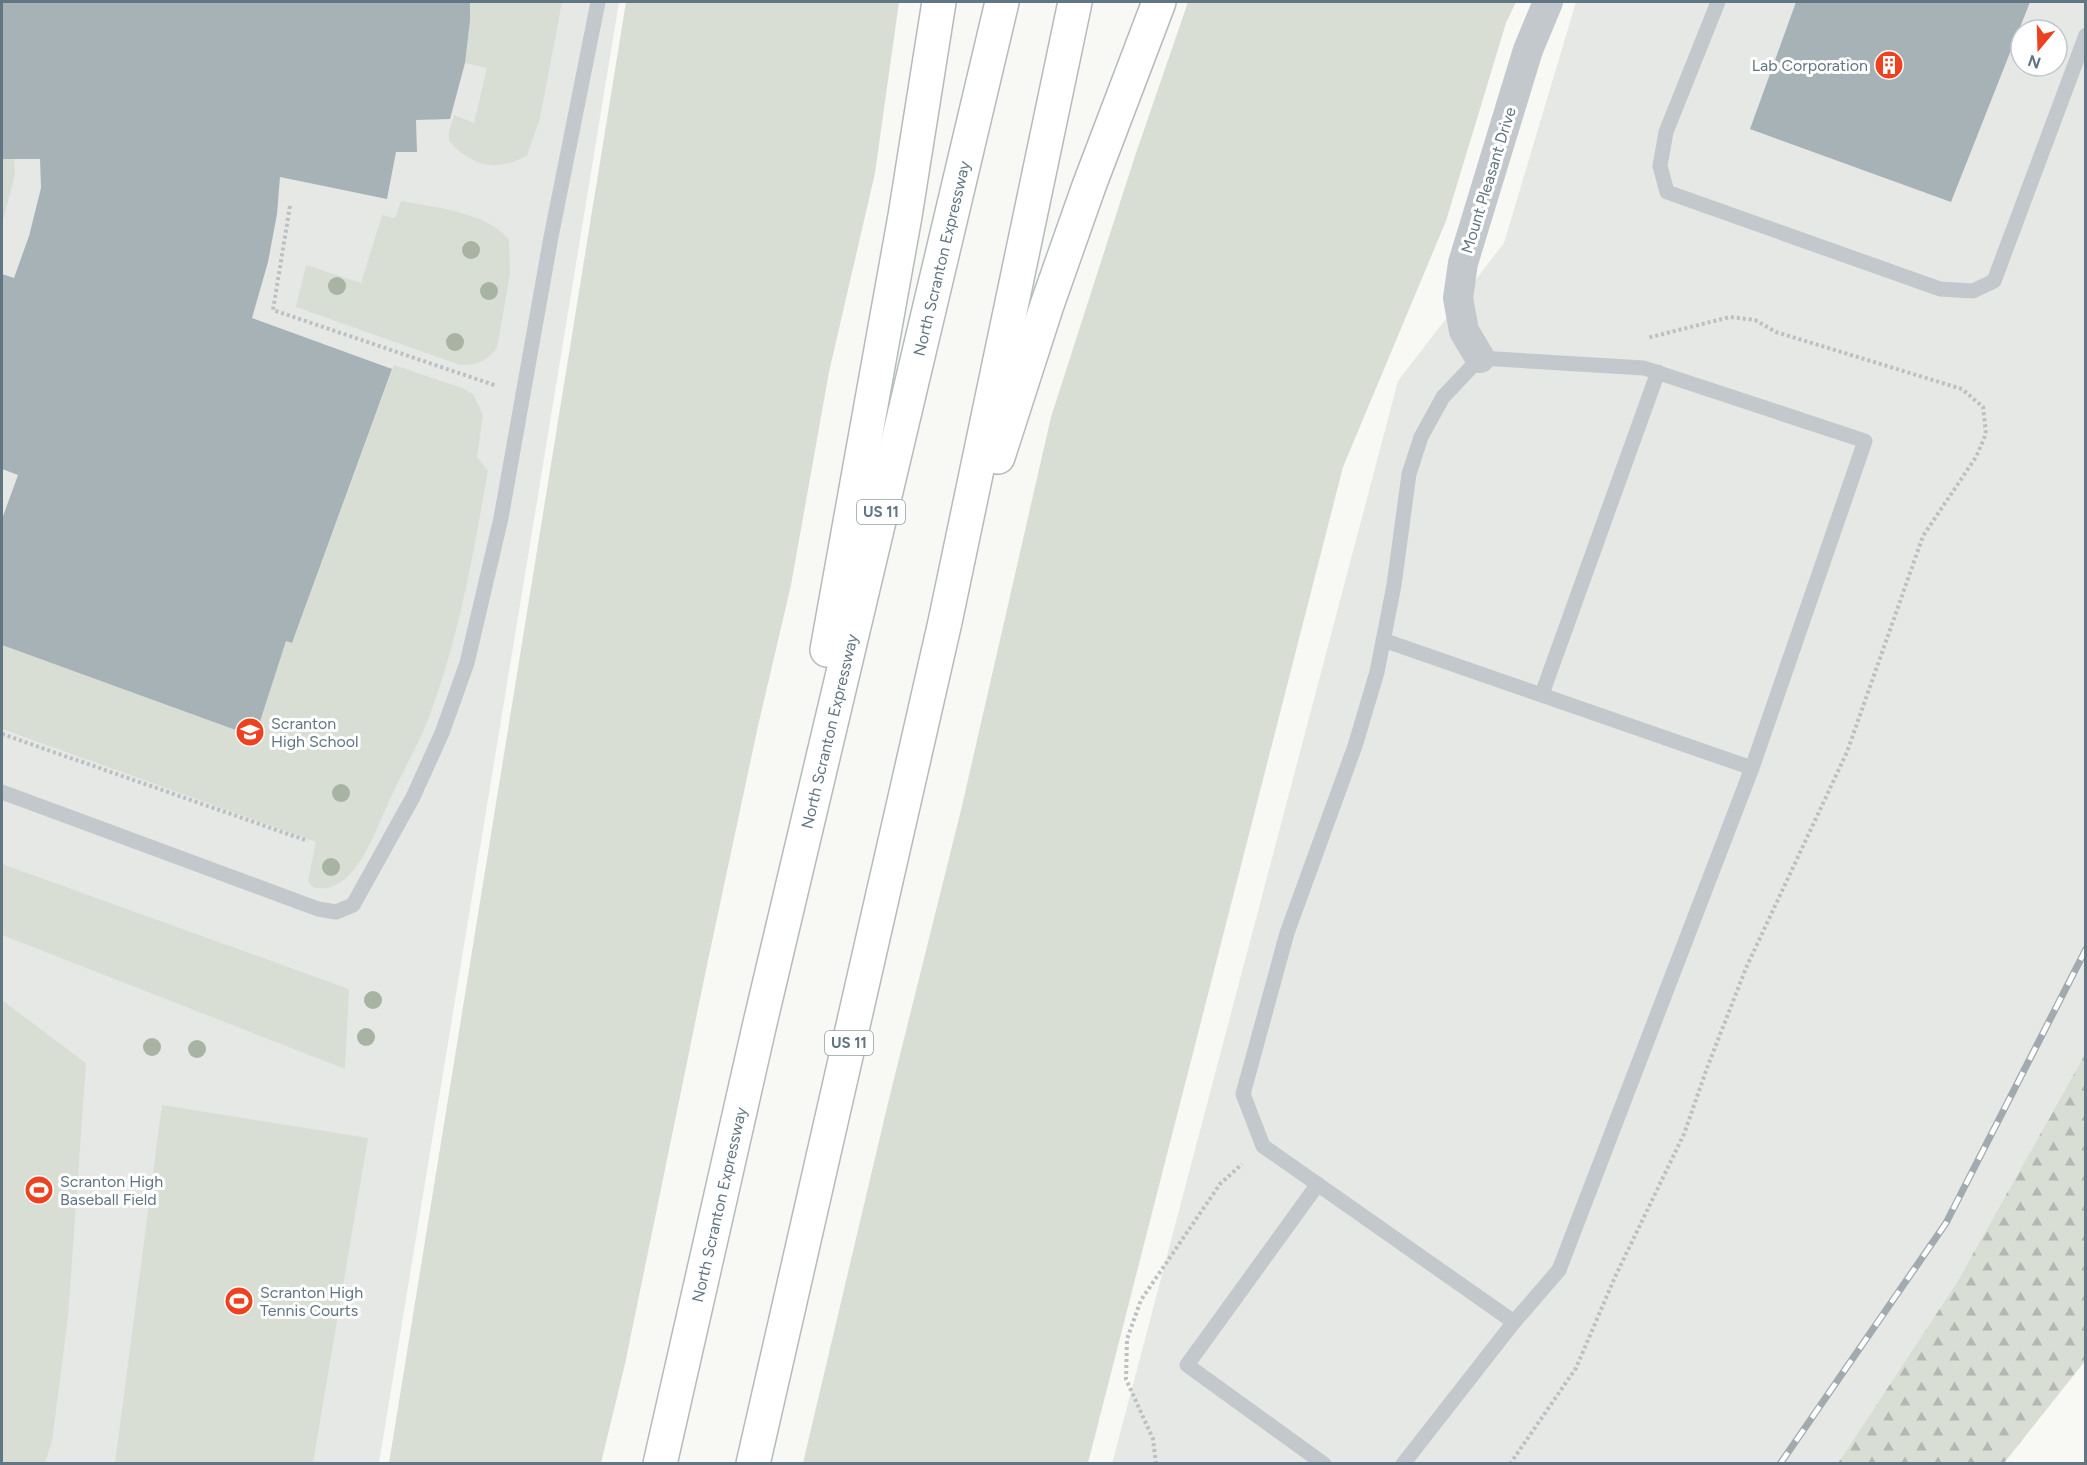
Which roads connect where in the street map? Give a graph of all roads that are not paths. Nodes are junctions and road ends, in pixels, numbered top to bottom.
1 (598, 2) edge
2 (939, 2) edge
3 (1002, 2) edge
4 (1075, 2) edge
5 (1159, 2) edge
6 (1548, 2) edge
7 (1718, 2) edge
8 (2085, 35) edge
9 (1480, 358) junction
10 (1658, 372) junction
11 (945, 622) junction
12 (1383, 640) junction
13 (1542, 694) junction
14 (1752, 768) junction
15 (2, 792) edge
16 (760, 1023) junction
17 (1318, 1184) junction
18 (1514, 1322) junction
19 (660, 1464) edge
20 (753, 1464) edge
21 (1324, 1464) edge
22 (1403, 1464) edge

1 - 15 lane
2 - 16 highway
3 - 16 highway, North Scranton Expressway / US 11
4 - 11 highway, US 11
5 - 11 highway
6 - 9 street, Mount Pleasant Drive
7 - 8 lane
9 - 10 lane
9 - 12 lane
10 - 13 lane
10 - 14 lane
11 - 20 highway, US 11
12 - 13 lane
12 - 17 lane
13 - 14 lane
14 - 18 lane
16 - 19 highway, North Scranton Expressway / US 11
17 - 18 lane
17 - 21 lane
18 - 22 lane

